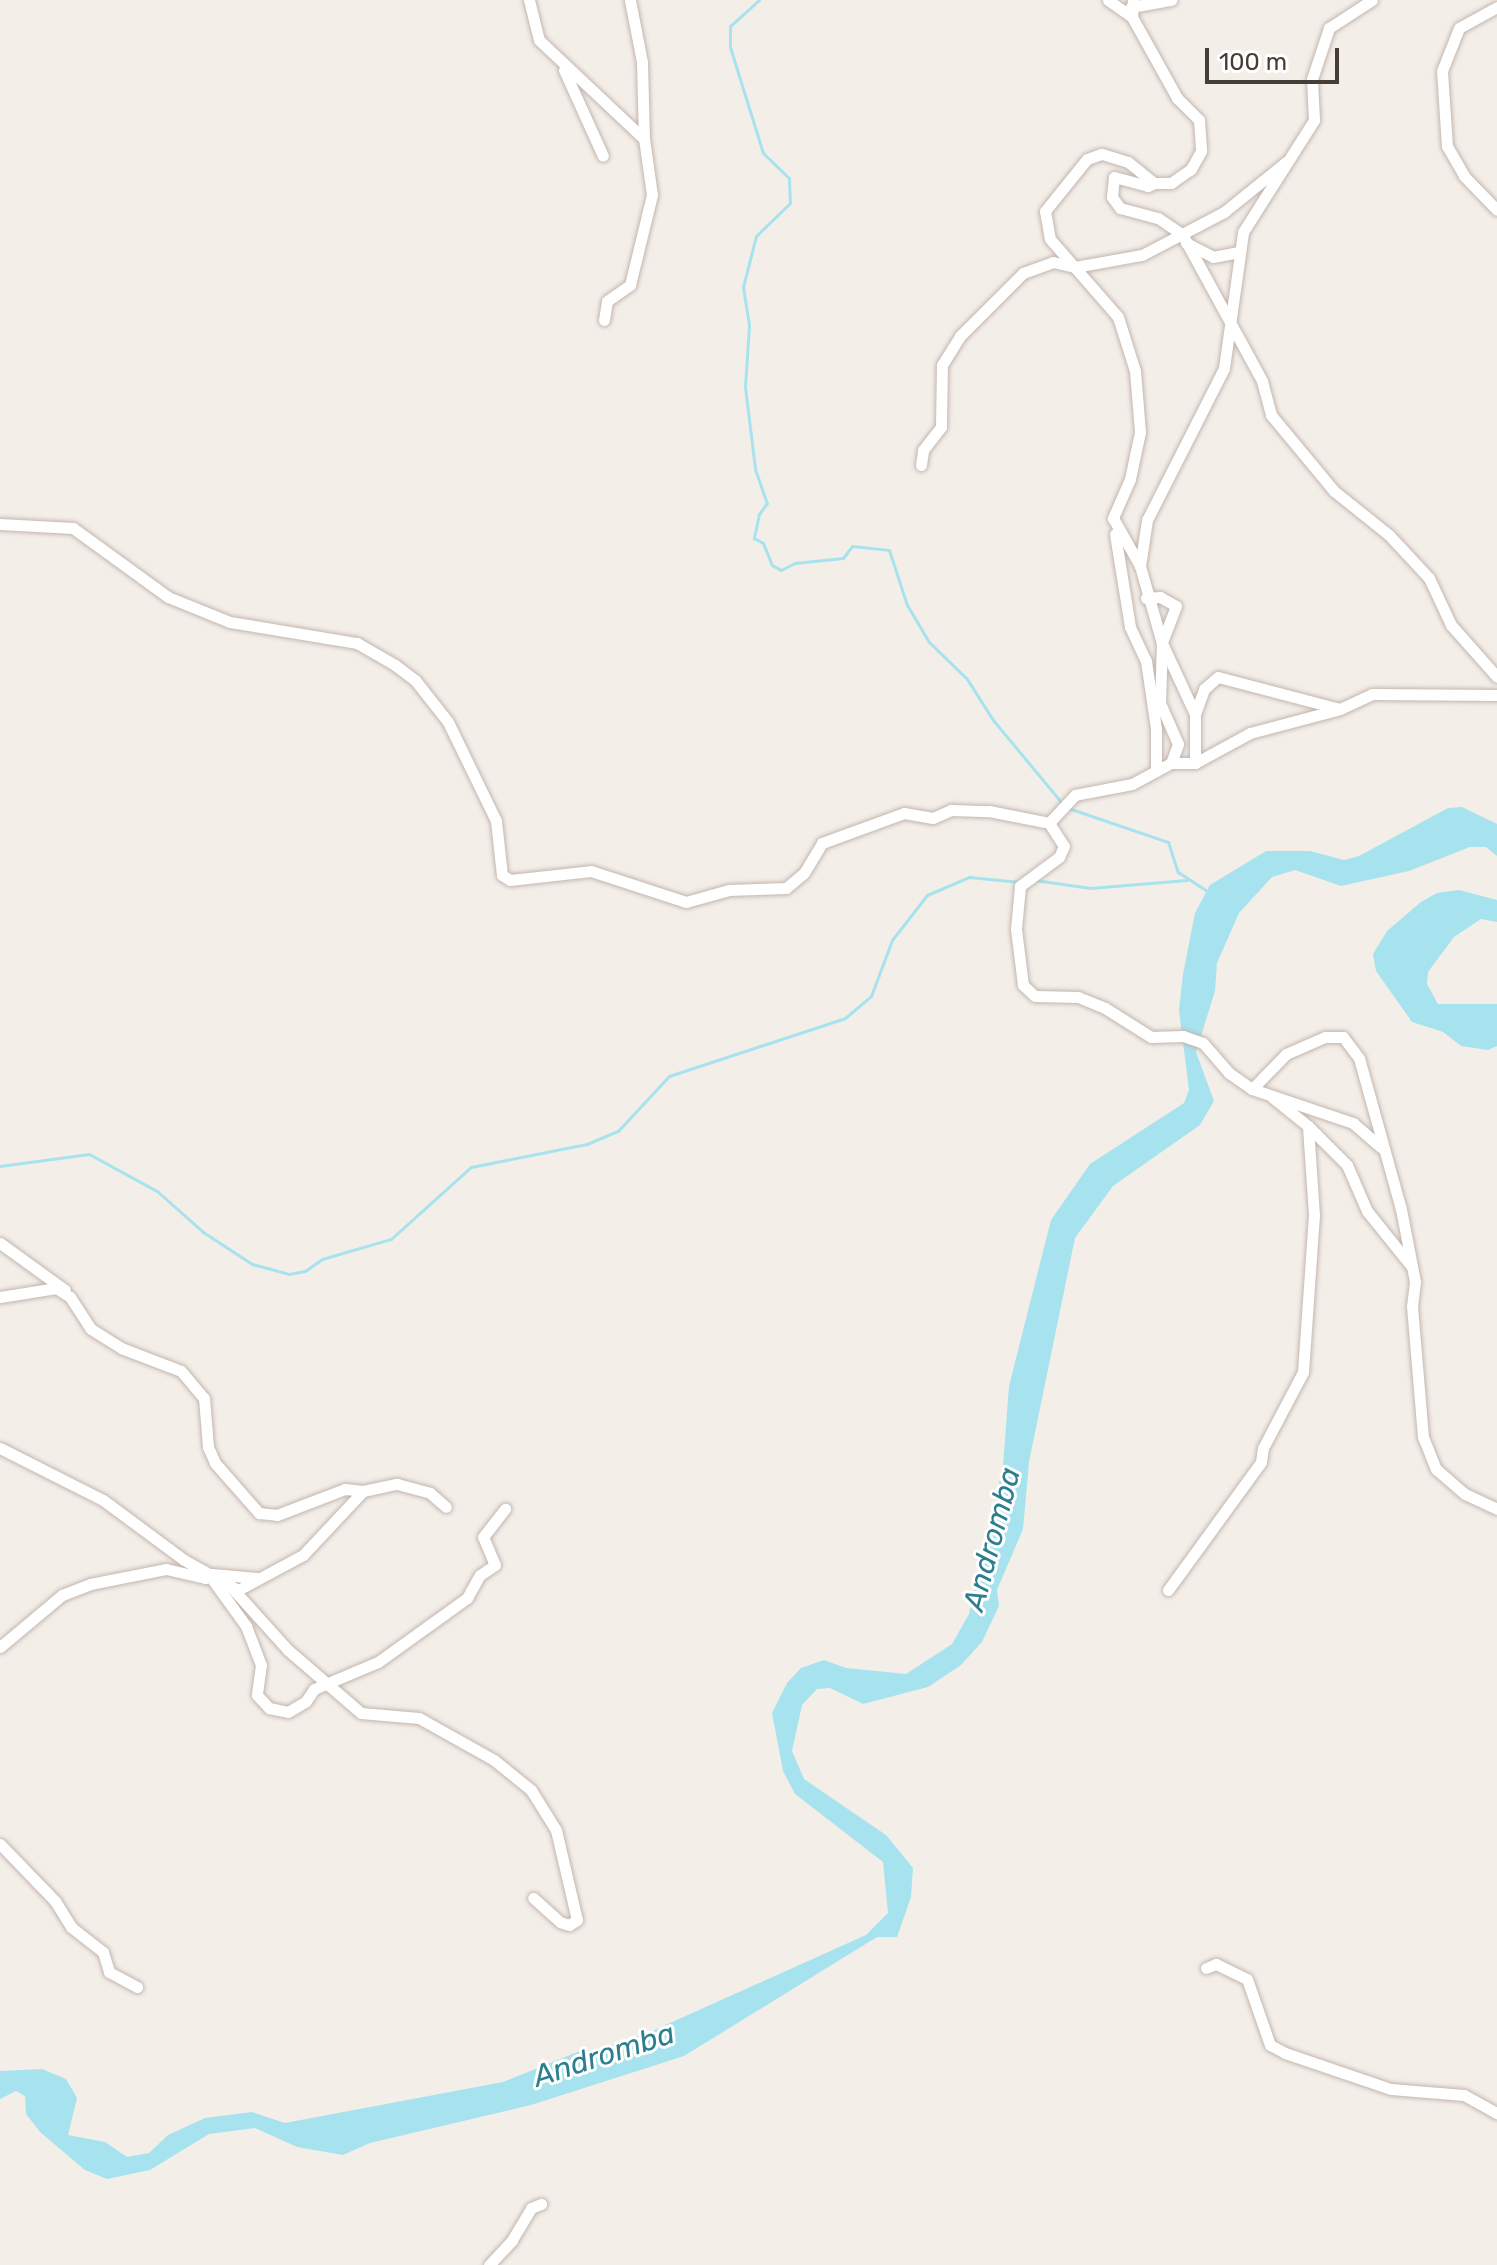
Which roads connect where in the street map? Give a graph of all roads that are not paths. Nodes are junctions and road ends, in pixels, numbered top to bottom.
1 (529, 0) edge
2 (630, 0) edge
3 (1108, 0) edge
4 (1171, 0) edge
5 (1372, 0) edge
6 (1497, 7) edge
7 (1132, 8) edge
8 (556, 55) junction
9 (644, 139) junction
10 (603, 156) dead end
11 (1293, 156) junction
12 (1154, 183) junction
13 (1497, 210) edge
14 (1184, 238) junction
15 (1238, 252) junction
16 (1075, 267) junction
17 (604, 320) dead end
18 (1231, 332) junction
19 (921, 465) dead end
20 (1113, 518) junction
21 (0, 524) edge
22 (1140, 566) junction
23 (1146, 598) junction
24 (1162, 643) junction
25 (1497, 677) edge
26 (1497, 695) edge
27 (1340, 709) junction
28 (1195, 714) junction
29 (1171, 763) junction
30 (1195, 763) junction
31 (1156, 771) junction
32 (1049, 823) junction
33 (1252, 1089) junction
34 (1272, 1097) junction
35 (1308, 1126) junction
36 (1384, 1150) junction
37 (0, 1243) edge
38 (1412, 1267) junction
39 (0, 1297) edge
40 (70, 1297) junction
41 (0, 1448) edge
42 (363, 1491) junction
43 (446, 1507) dead end
44 (505, 1509) dead end
45 (1497, 1509) edge
46 (210, 1575) junction
47 (257, 1578) junction
48 (232, 1588) junction
49 (1168, 1590) dead end
50 (0, 1647) edge
51 (328, 1685) junction
52 (0, 1844) edge
53 (533, 1898) dead end
54 (1206, 1968) dead end
55 (137, 1987) dead end
56 (1497, 2113) edge
57 (541, 2204) dead end
58 (489, 2265) edge

1 - 8 street
2 - 9 street
3 - 7 street
4 - 7 street
5 - 11 street
6 - 13 street
7 - 12 street
8 - 9 street
8 - 10 street
9 - 17 street
11 - 14 street
11 - 15 street
12 - 14 street
12 - 16 street
14 - 15 street
14 - 16 street
14 - 18 street
15 - 18 street
16 - 19 street
16 - 20 street
18 - 22 street
18 - 25 street
20 - 22 street
20 - 31 street
21 - 32 street
22 - 23 street
23 - 24 street
23 - 24 street
24 - 28 street
24 - 29 street
26 - 27 street
27 - 28 street
27 - 30 street
28 - 30 street
29 - 30 street
29 - 31 street
31 - 32 street
32 - 33 street
33 - 34 street
33 - 36 street
34 - 35 street
34 - 36 street
35 - 38 street
35 - 49 street
36 - 38 street
37 - 40 street
38 - 45 street
39 - 40 street
40 - 42 street
41 - 46 street
42 - 43 street
42 - 47 street
44 - 51 street
46 - 47 street
46 - 48 street
46 - 50 street
46 - 51 street
47 - 48 street
48 - 51 street
51 - 53 street
52 - 55 street
54 - 56 street
57 - 58 street

